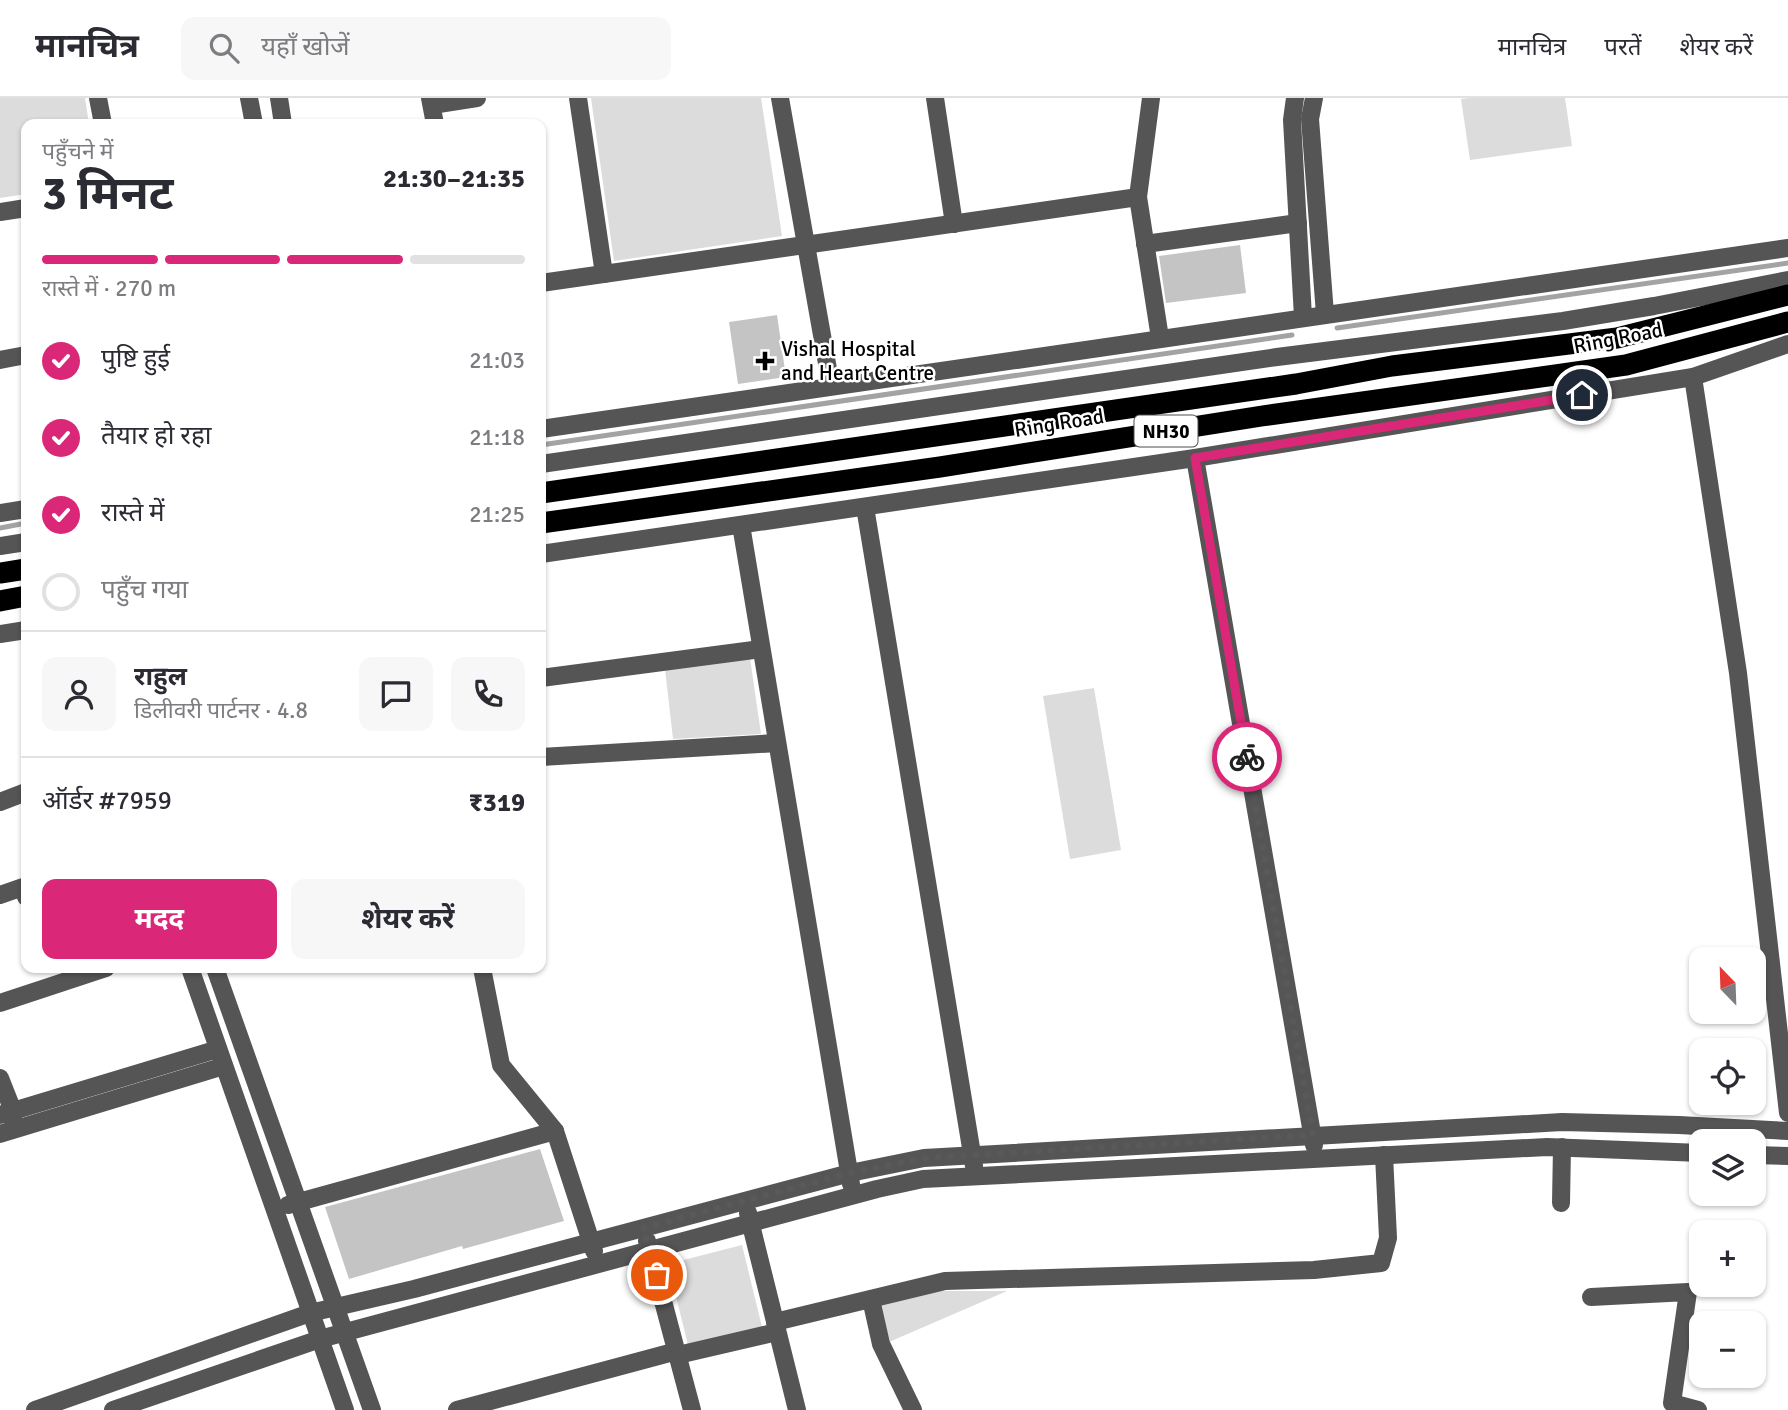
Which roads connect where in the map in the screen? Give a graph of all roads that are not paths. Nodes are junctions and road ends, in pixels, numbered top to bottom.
1 (98, 98) edge
2 (249, 98) edge
3 (279, 98) edge
4 (477, 98) edge
5 (578, 98) edge
6 (780, 98) edge
7 (935, 98) edge
8 (1151, 98) edge
9 (1295, 98) edge
10 (1314, 98) edge
11 (431, 101) edge
12 (102, 119) edge
13 (253, 119) edge
14 (282, 119) edge
15 (434, 119) edge
16 (1138, 197) junction
17 (21, 209) edge
18 (0, 212) edge
19 (954, 223) junction
20 (1298, 223) junction
21 (1145, 244) junction
22 (806, 245) junction
23 (1788, 248) edge
24 (604, 274) junction
25 (1788, 280) edge
26 (546, 282) edge
27 (1788, 295) edge
28 (1325, 314) junction
29 (1303, 317) junction
30 (1788, 322) edge
31 (1160, 338) junction
32 (1788, 344) edge
33 (21, 356) edge
34 (0, 360) edge
35 (1693, 377) junction
36 (831, 386) junction
37 (546, 428) edge
38 (1195, 458) junction
39 (546, 463) edge
40 (546, 492) edge
41 (865, 507) junction
42 (21, 510) edge
43 (0, 513) edge
44 (546, 522) edge
45 (741, 525) junction
46 (21, 543) edge
47 (0, 546) edge
48 (546, 553) edge
49 (21, 570) edge
50 (0, 573) edge
51 (21, 597) edge
52 (0, 601) edge
53 (21, 631) edge
54 (0, 634) edge
55 (761, 649) junction
56 (546, 677) edge
57 (777, 743) junction
58 (546, 757) edge
59 (21, 794) edge
60 (0, 802) edge
61 (21, 888) edge
62 (0, 895) edge
63 (74, 973) edge
64 (192, 973) edge
65 (217, 973) edge
66 (483, 973) edge
67 (55, 976) edge
68 (0, 1003) edge
69 (218, 1049) junction
70 (224, 1066) junction
71 (0, 1078) edge
72 (1788, 1113) edge
73 (4, 1114) edge
74 (555, 1131) junction
75 (1788, 1131) edge
76 (6, 1132) edge
77 (1313, 1135) junction
78 (1562, 1147) junction
79 (1689, 1152) edge
80 (972, 1155) junction
81 (1384, 1155) junction
82 (1766, 1155) edge
83 (1788, 1156) edge
84 (1314, 1159) junction
85 (849, 1173) junction
86 (976, 1176) junction
87 (853, 1195) junction
88 (745, 1201) junction
89 (297, 1202) junction
90 (1561, 1203) dead end
91 (274, 1209) junction
92 (750, 1223) junction
93 (643, 1228) junction
94 (592, 1241) junction
95 (650, 1250) junction
96 (599, 1264) junction
97 (1591, 1297) dead end
98 (871, 1299) junction
99 (335, 1307) junction
100 (310, 1313) junction
101 (776, 1327) junction
102 (344, 1332) junction
103 (320, 1339) junction
104 (678, 1353) junction
105 (158, 1403) edge
106 (479, 1407) edge
107 (35, 1410) edge
108 (113, 1410) edge
109 (345, 1410) edge
110 (372, 1410) edge
111 (457, 1410) edge
112 (692, 1410) edge
113 (797, 1410) edge
114 (913, 1410) edge
115 (1698, 1410) edge

1 - 12 street
2 - 13 street
3 - 14 street
4 - 11 street
5 - 24 street
6 - 22 street
7 - 19 street
8 - 16 street
9 - 20 street
10 - 28 street
11 - 15 street
16 - 19 street
16 - 21 street
17 - 18 street
19 - 22 street
20 - 21 street
20 - 29 street
21 - 31 street
22 - 24 street
22 - 36 street
23 - 28 street
24 - 26 street
25 - 39 street
27 - 40 highway, Ring Road / NH30
28 - 29 street
29 - 31 street
30 - 44 highway, Ring Road / NH30
31 - 36 street
32 - 35 street
33 - 34 street
35 - 38 street
35 - 72 street
36 - 37 street
38 - 41 street
38 - 77 street
41 - 45 street
41 - 80 street
42 - 43 street
45 - 48 street
45 - 55 street
46 - 47 street
49 - 50 highway
51 - 52 highway
53 - 54 street
55 - 56 street
55 - 57 street
57 - 58 street
57 - 85 street
59 - 60 street
61 - 62 street
63 - 67 street
64 - 69 street
65 - 89 street
66 - 74 street
67 - 68 street
69 - 70 street
69 - 73 street
70 - 76 street
70 - 91 street
71 - 73 street
73 - 76 street
74 - 89 street
74 - 94 street
75 - 77 street
77 - 80 street
77 - 84 street
78 - 79 street
78 - 81 street
78 - 90 street
80 - 85 street
80 - 86 street
81 - 84 street
81 - 98 street
82 - 83 street
84 - 86 street
85 - 87 street
85 - 88 street
86 - 87 street
87 - 92 street
88 - 92 street
88 - 93 street
89 - 91 street
89 - 99 street
91 - 100 street
92 - 95 street
92 - 101 street
93 - 94 street
93 - 95 street
94 - 96 street
94 - 99 street
95 - 96 street
95 - 104 street
96 - 102 street
97 - 115 street
98 - 101 street
98 - 114 street
99 - 100 street
99 - 102 street
100 - 103 street
100 - 107 street
101 - 104 street
101 - 113 street
102 - 103 street
102 - 110 street
103 - 105 street
103 - 109 street
104 - 106 street
104 - 112 street
105 - 108 street
106 - 111 street

